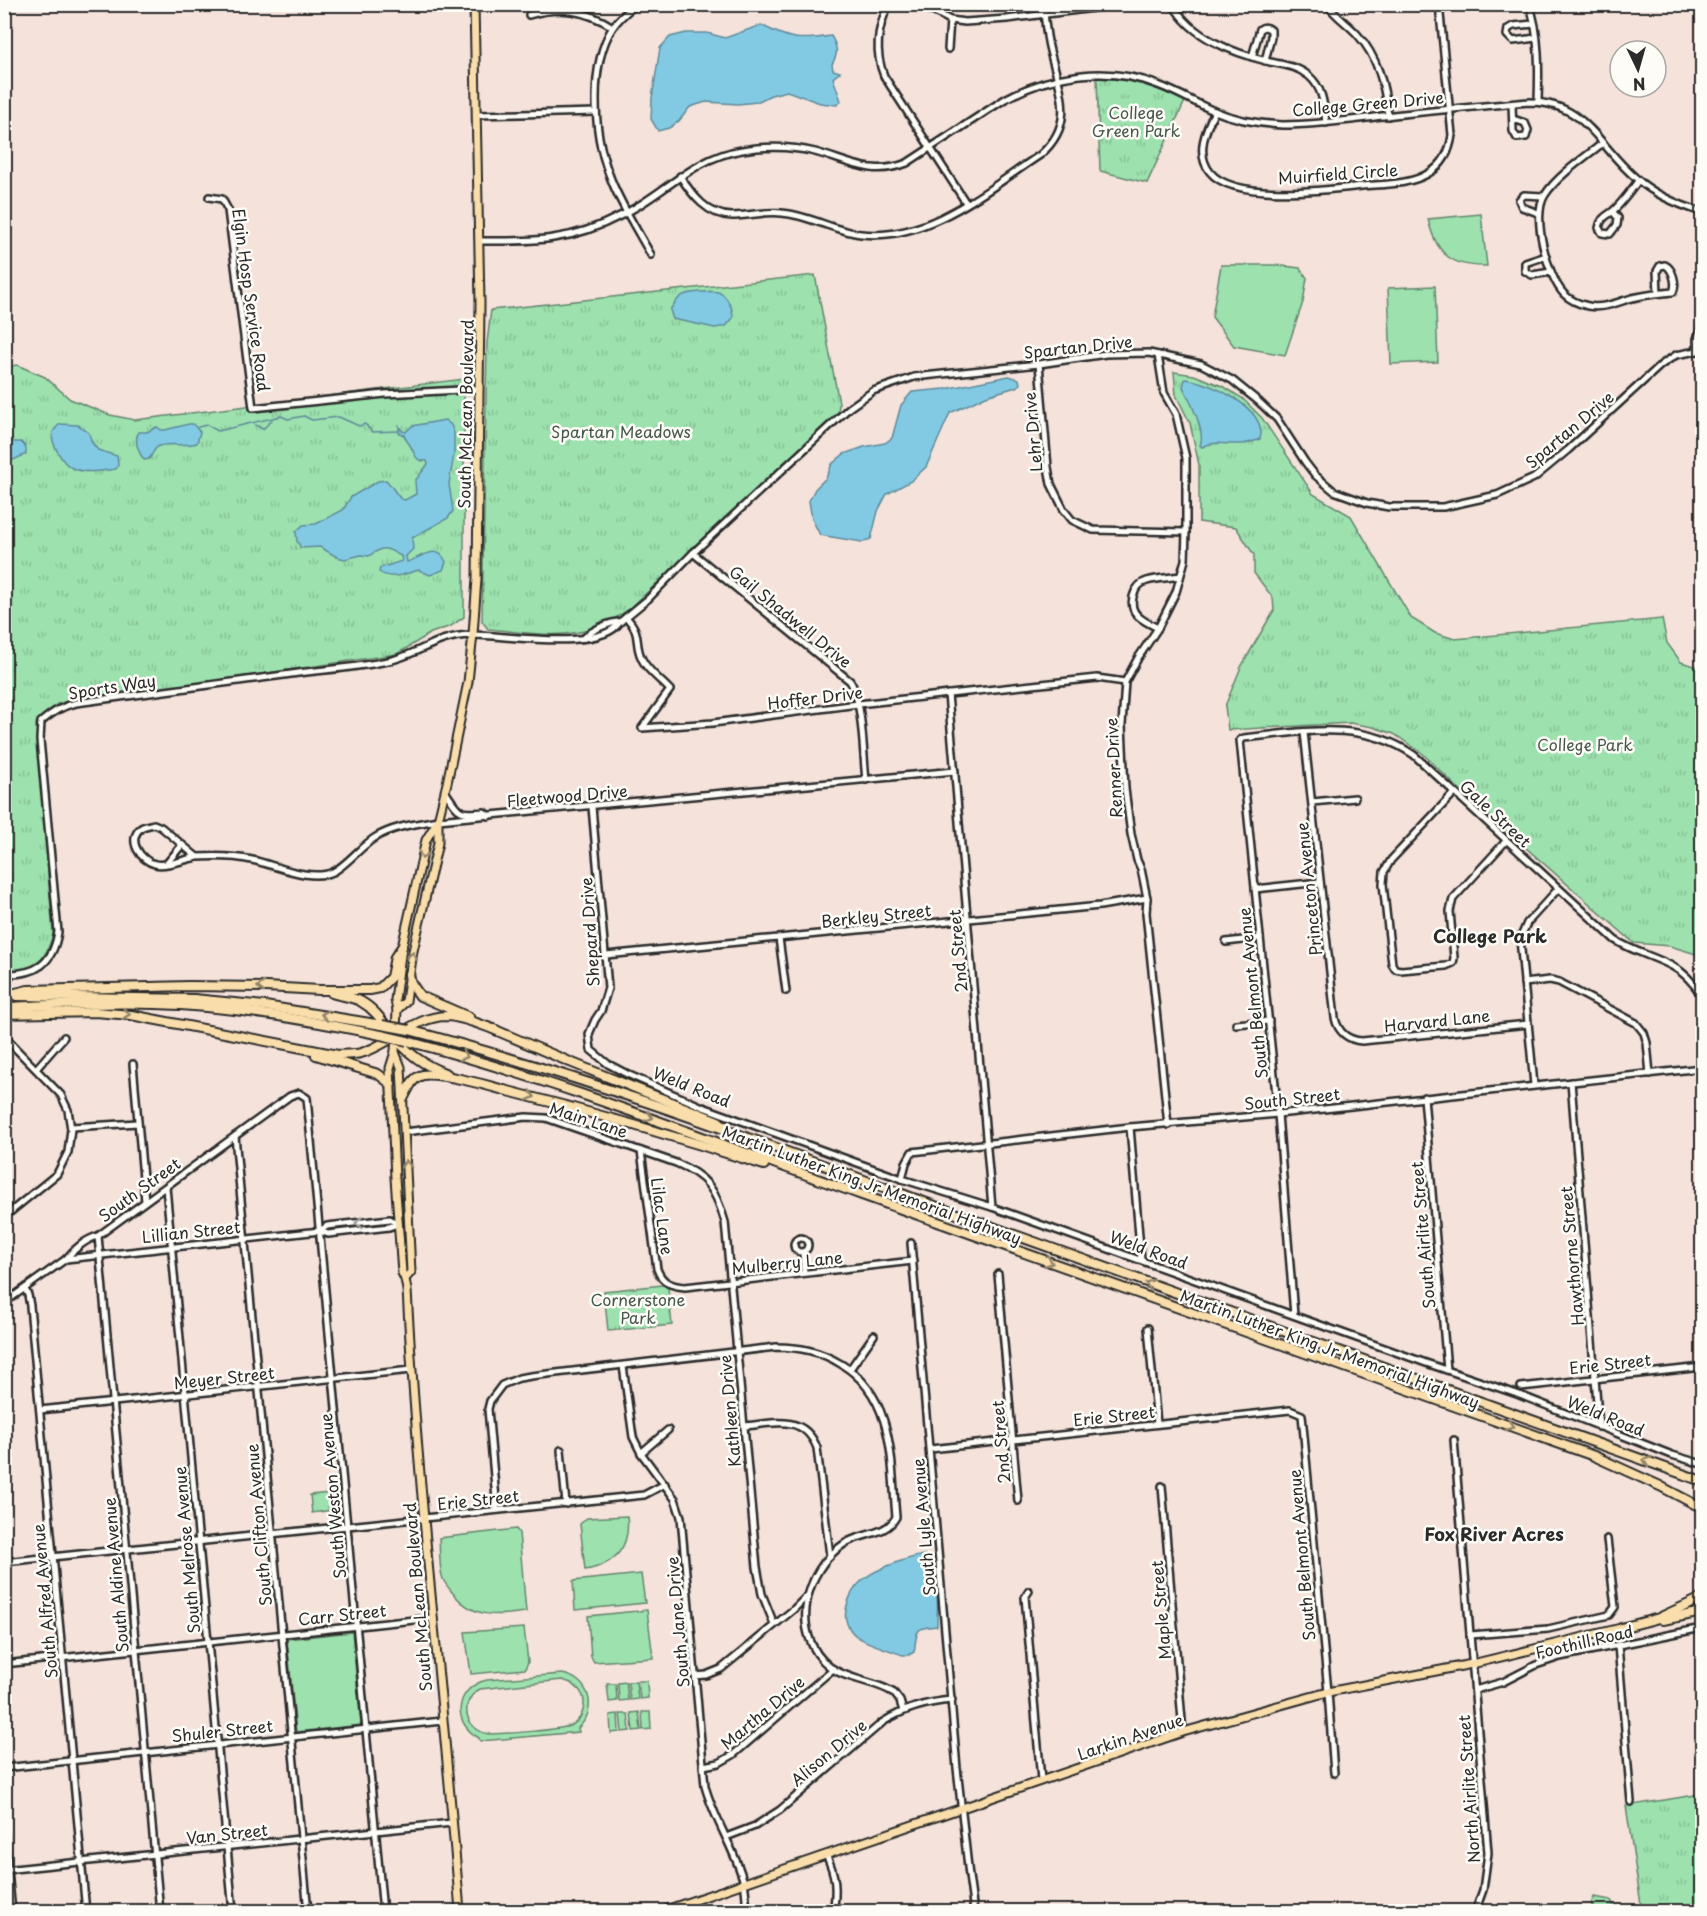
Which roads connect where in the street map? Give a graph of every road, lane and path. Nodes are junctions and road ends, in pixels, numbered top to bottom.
1 (474, 4) edge
2 (636, 4) edge
3 (889, 4) edge
4 (920, 4) edge
5 (1043, 4) edge
6 (1126, 4) edge
7 (1173, 4) edge
8 (1327, 4) edge
9 (1439, 4) edge
10 (1529, 4) edge
11 (529, 15) dead end
12 (1044, 15) junction
13 (950, 20) junction
14 (1534, 24) junction
15 (613, 27) junction
16 (1536, 38) junction
17 (948, 49) dead end
18 (1252, 57) junction
19 (1265, 61) junction
20 (1057, 79) junction
21 (1538, 102) junction
22 (1512, 104) junction
23 (1450, 110) junction
24 (1215, 111) junction
25 (596, 112) junction
26 (477, 115) junction
27 (1388, 116) junction
28 (1513, 118) dead end
29 (1326, 123) junction
30 (1603, 143) junction
31 (930, 148) junction
32 (680, 176) junction
33 (1638, 181) junction
34 (1543, 196) junction
35 (209, 197) dead end
36 (966, 203) junction
37 (627, 212) junction
38 (1613, 212) dead end
39 (1702, 212) edge
40 (1539, 213) junction
41 (479, 241) junction
42 (651, 255) dead end
43 (1546, 256) junction
44 (1551, 272) junction
45 (1658, 293) junction
46 (1702, 325) edge
47 (1700, 350) edge
48 (1158, 355) junction
49 (1039, 364) junction
50 (479, 389) junction
51 (1185, 532) junction
52 (693, 553) junction
53 (1180, 576) junction
54 (626, 617) junction
55 (1158, 628) junction
56 (473, 634) junction
57 (1125, 682) junction
58 (948, 694) junction
59 (858, 704) junction
60 (1304, 732) junction
61 (1240, 740) joint
62 (955, 771) junction
63 (866, 780) junction
64 (445, 791) junction
65 (1454, 793) junction
66 (1355, 798) dead end
67 (1312, 802) junction
68 (592, 807) junction
69 (489, 816) junction
70 (438, 820) junction
71 (1506, 841) junction
72 (182, 845) junction
73 (197, 857) junction
74 (167, 863) junction
75 (1320, 882) junction
76 (1255, 889) junction
77 (1558, 889) junction
78 (1147, 898) junction
79 (968, 919) junction
80 (779, 938) junction
81 (1260, 938) junction
82 (1226, 942) dead end
83 (402, 947) junction
84 (606, 955) junction
85 (4, 975) edge
86 (409, 975) junction
87 (1524, 983) junction
88 (319, 990) junction
89 (786, 991) dead end
90 (6, 996) edge
91 (1702, 996) edge
92 (4, 1007) edge
93 (397, 1010) junction
94 (4, 1014) edge
95 (1269, 1021) junction
96 (1236, 1024) dead end
97 (1527, 1024) junction
98 (496, 1030) junction
99 (4, 1034) edge
100 (63, 1037) dead end
101 (395, 1038) junction
102 (1350, 1038) joint
103 (286, 1046) junction
104 (591, 1050) joint
105 (395, 1052) junction
106 (133, 1064) dead end
107 (1702, 1068) edge
108 (36, 1069) junction
109 (1650, 1074) junction
110 (471, 1082) junction
111 (1570, 1082) junction
112 (391, 1084) junction
113 (1534, 1085) junction
114 (290, 1096) joint
115 (1424, 1097) junction
116 (403, 1099) junction
117 (1278, 1114) junction
118 (138, 1123) junction
119 (1168, 1125) junction
120 (71, 1127) junction
121 (1130, 1127) junction
122 (405, 1132) junction
123 (733, 1133) junction
124 (235, 1136) junction
125 (987, 1144) junction
126 (641, 1151) junction
127 (817, 1179) junction
128 (902, 1179) junction
129 (166, 1187) junction
130 (716, 1194) joint
131 (145, 1201) junction
132 (992, 1207) junction
133 (4, 1217) edge
134 (398, 1224) junction
135 (320, 1231) junction
136 (98, 1236) junction
137 (245, 1239) junction
138 (912, 1243) dead end
139 (172, 1247) junction
140 (803, 1252) dead end
141 (99, 1255) junction
142 (66, 1259) junction
143 (1142, 1260) junction
144 (913, 1261) junction
145 (804, 1273) junction
146 (998, 1274) dead end
147 (405, 1279) junction
148 (731, 1281) junction
149 (665, 1282) joint
150 (25, 1289) junction
151 (4, 1303) edge
152 (1294, 1315) junction
153 (1149, 1328) dead end
154 (874, 1335) dead end
155 (737, 1353) junction
156 (623, 1366) junction
157 (1702, 1367) edge
158 (850, 1369) junction
159 (411, 1370) junction
160 (1446, 1370) junction
161 (334, 1379) junction
162 (1595, 1379) junction
163 (259, 1387) junction
164 (1521, 1387) dead end
165 (186, 1394) junction
166 (112, 1402) junction
167 (40, 1410) junction
168 (1302, 1415) joint
169 (1157, 1424) junction
170 (745, 1426) junction
171 (1599, 1427) junction
172 (668, 1430) dead end
173 (1013, 1440) junction
174 (1454, 1440) dead end
175 (930, 1449) junction
176 (561, 1450) dead end
177 (641, 1453) junction
178 (1702, 1464) edge
179 (1702, 1480) edge
180 (665, 1484) junction
181 (1162, 1486) dead end
182 (1018, 1501) dead end
183 (566, 1503) junction
184 (1702, 1508) edge
185 (496, 1510) junction
186 (423, 1518) junction
187 (348, 1526) junction
188 (273, 1533) junction
189 (1607, 1539) dead end
190 (199, 1542) junction
191 (125, 1549) junction
192 (830, 1556) junction
193 (53, 1557) junction
194 (4, 1562) edge
195 (1029, 1591) dead end
196 (807, 1596) junction
197 (1702, 1598) edge
198 (1702, 1612) edge
199 (433, 1618) junction
200 (774, 1624) junction
201 (358, 1626) junction
202 (1621, 1628) junction
203 (1702, 1628) edge
204 (282, 1634) junction
205 (1470, 1635) junction
206 (208, 1642) junction
207 (1618, 1646) junction
208 (135, 1650) junction
209 (63, 1658) junction
210 (4, 1664) edge
211 (1472, 1664) junction
212 (832, 1669) junction
213 (695, 1676) junction
214 (1475, 1690) junction
215 (1328, 1692) junction
216 (952, 1700) junction
217 (903, 1712) junction
218 (442, 1721) junction
219 (367, 1728) junction
220 (1183, 1732) junction
221 (292, 1736) junction
222 (217, 1744) junction
223 (145, 1752) junction
224 (72, 1761) junction
225 (703, 1766) junction
226 (4, 1768) edge
227 (1334, 1773) dead end
228 (1041, 1780) junction
229 (1631, 1802) dead end
230 (961, 1809) junction
231 (452, 1823) junction
232 (4, 1830) edge
233 (376, 1830) junction
234 (726, 1837) junction
235 (301, 1838) junction
236 (227, 1846) junction
237 (154, 1854) junction
238 (826, 1855) junction
239 (81, 1862) junction
240 (6, 1870) edge
241 (744, 1883) junction
242 (12, 1911) edge
243 (86, 1911) edge
244 (160, 1911) edge
245 (233, 1911) edge
246 (308, 1911) edge
247 (383, 1911) edge
248 (460, 1911) edge
249 (660, 1911) edge
250 (747, 1911) edge
251 (833, 1911) edge
252 (975, 1911) edge
253 (1475, 1911) edge

1 - 26 main road, South McLean Boulevard
2 - 15 street
3 - 31 street
4 - 13 street
5 - 12 street
6 - 12 street
7 - 18 street
8 - 27 street
9 - 23 street, Muirfield Circle
10 - 14 street
11 - 15 street
12 - 13 street
12 - 20 street
13 - 17 street
14 - 16 street
14 - 16 street
15 - 25 street
16 - 21 street
18 - 19 street
18 - 19 street
19 - 29 street
20 - 24 street, College Green Drive
20 - 31 street, College Green Drive
20 - 36 street
21 - 22 street, College Green Drive
21 - 30 street, College Green Drive
22 - 23 street, College Green Drive
22 - 28 street
23 - 24 street, Muirfield Circle
23 - 27 street, College Green Drive
24 - 29 street, College Green Drive
25 - 26 street
25 - 37 street
26 - 41 main road, South McLean Boulevard
27 - 29 street, College Green Drive
30 - 33 street, College Green Drive
30 - 34 street
31 - 32 street, College Green Drive
31 - 36 street
32 - 36 street
32 - 37 street, College Green Drive
33 - 38 street
33 - 39 street, College Green Drive
34 - 40 street
34 - 40 street
35 - 50 street, Elgin Hosp Service Road
37 - 41 street, College Green Drive
37 - 42 street
40 - 43 street
41 - 50 main road, South McLean Boulevard
43 - 44 street
43 - 44 street
44 - 45 street
45 - 45 street
46 - 47 street
47 - 48 street, Spartan Drive
48 - 49 street, Spartan Drive
48 - 51 street, Renner Drive
49 - 51 street, Lehr Drive
49 - 52 street, Spartan Drive
50 - 56 main road, South McLean Boulevard
51 - 53 street, Renner Drive
52 - 54 street, Spartan Drive
52 - 59 street, Gail Shadwell Drive
53 - 55 street, Renner Drive
53 - 55 street
54 - 56 street, Spartan Drive
54 - 59 street, Hoffer Drive
55 - 57 street, Renner Drive
56 - 64 main road, South McLean Boulevard
56 - 85 street, Sports Way
57 - 58 street, Hoffer Drive
57 - 78 street, Renner Drive
58 - 59 street, Hoffer Drive
58 - 62 street, 2nd Street
59 - 63 street, Gail Shadwell Drive
60 - 61 street, Gale Street
60 - 65 street, Gale Street
60 - 67 street, Princeton Avenue
61 - 76 street, South Belmont Avenue
62 - 63 street, Fleetwood Drive
62 - 79 street, 2nd Street
63 - 68 street, Fleetwood Drive
64 - 69 street
64 - 70 main road, South McLean Boulevard
65 - 71 street, Gale Street
65 - 71 street
66 - 67 street
67 - 75 street, Princeton Avenue
68 - 69 street, Fleetwood Drive
68 - 84 street, Shepard Drive
69 - 70 street, Fleetwood Drive
70 - 73 street, Fleetwood Drive
70 -> 83 main road, South McLean Boulevard
86 -> 70 main road, South McLean Boulevard
71 - 77 street, Gale Street
72 - 73 street
72 - 74 street
72 - 74 street
73 - 74 street, Fleetwood Drive
75 - 76 street
75 - 102 street, Princeton Avenue
76 - 81 street, South Belmont Avenue
77 - 87 street
77 - 91 street, Gale Street
78 - 79 street, Berkley Street
78 - 119 street, Renner Drive
79 - 80 street, Berkley Street
79 - 125 street, 2nd Street
80 - 84 street, Berkley Street
80 - 89 street
81 - 82 street
81 - 95 street, South Belmont Avenue
83 - 88 highway
83 - 93 main road, South McLean Boulevard
84 - 104 street, Shepard Drive
86 - 93 main road, South McLean Boulevard
86 - 98 highway
87 - 97 street
87 - 109 street
88 -> 90 highway
88 - 101 highway
123 -> 90 highway, Martin Luther King Jr Memorial Highway, bridge
92 -> 127 highway, Martin Luther King Jr Memorial Highway, bridge
93 - 101 main road, South McLean Boulevard
94 -> 103 highway
95 - 96 street
95 - 117 street, South Belmont Avenue
97 - 102 street, Harvard Lane
97 - 113 street
98 - 101 highway
98 - 123 highway
99 - 108 street
100 - 108 street
101 - 103 highway
101 - 105 main road, South McLean Boulevard
101 - 110 highway
103 - 112 highway
104 - 128 street, Weld Road
105 - 112 main road, South McLean Boulevard
105 - 116 main road, South McLean Boulevard
106 - 118 street
107 - 109 street, South Street
108 - 120 street
109 - 111 street, South Street
110 - 116 highway
110 -> 127 highway
111 - 113 street, South Street
111 - 162 street, Hawthorne Street
112 - 134 main road, South McLean Boulevard
113 - 115 street, South Street
114 - 124 street, South Street
114 - 135 street, South Weston Avenue
115 - 117 street, South Street
115 - 160 street, South Airlite Street
116 - 122 main road, South McLean Boulevard
117 - 119 street, South Street
117 - 152 street, South Belmont Avenue
118 - 120 street
118 - 131 street
119 - 121 street, South Street
120 - 133 street
121 - 125 street, South Street
121 - 143 street
122 - 126 street, Main Lane
147 -> 122 main road, South McLean Boulevard
179 -> 123 highway, Martin Luther King Jr Memorial Highway
124 - 129 street, South Street
124 - 137 street, South Clifton Avenue
125 - 128 street, South Street
125 - 132 street, 2nd Street
126 - 130 street, Main Lane
126 - 149 street, Lilac Lane
127 -> 184 highway, Martin Luther King Jr Memorial Highway
128 - 132 street, Weld Road
129 - 131 street, South Street
129 - 139 street, South Melrose Avenue
130 - 148 street, Kathleen Drive
131 - 136 street, South Street
132 - 143 street, Weld Road
134 - 135 street, Lillian Street
134 - 147 main road, South McLean Boulevard
135 - 137 street, Lillian Street
135 - 161 street, South Weston Avenue
136 - 141 street, South Aldine Avenue
136 - 142 street, South Street
137 - 139 street, Lillian Street
137 - 163 street, South Clifton Avenue
138 - 144 street, South Lyle Avenue
139 - 141 street, Lillian Street
139 - 165 street, South Melrose Avenue
140 - 145 street
141 - 142 street, Lillian Street
141 - 166 street, South Aldine Avenue
142 - 150 street, South Street
143 - 152 street, Weld Road
144 - 145 street, Mulberry Lane
144 - 175 street, South Lyle Avenue
145 - 148 street, Mulberry Lane
146 - 173 street, 2nd Street
147 - 159 main road, South McLean Boulevard
148 - 149 street, Mulberry Lane
148 - 155 street, Kathleen Drive
150 - 151 street, South Street
150 - 167 street, South Alfred Avenue
152 - 160 street, Weld Road
153 - 169 street
154 - 158 street
155 - 156 street
155 - 158 street
155 - 170 street, Kathleen Drive
156 - 177 street, South Jane Drive
156 - 185 street
157 - 162 street, Erie Street
158 - 192 street
159 - 161 street, Meyer Street
159 - 186 main road, South McLean Boulevard
160 - 171 street, Weld Road
161 - 163 street, Meyer Street
161 - 187 street, South Weston Avenue
162 - 164 street, Erie Street
162 - 171 street, Hawthorne Street
163 - 165 street, Meyer Street
163 - 188 street, South Clifton Avenue
165 - 166 street, Meyer Street
165 - 190 street, South Melrose Avenue
166 - 167 street, Meyer Street
166 - 191 street, South Aldine Avenue
167 - 193 street, South Alfred Avenue
168 - 169 street, Erie Street
168 - 215 street, South Belmont Avenue
169 - 173 street, Erie Street
170 - 192 street
170 - 200 street, Kathleen Drive
171 - 178 street, Weld Road
172 - 177 street
173 - 175 street, Erie Street
173 - 182 street, 2nd Street
174 - 205 street
175 - 216 street, South Lyle Avenue
176 - 183 street
177 - 180 street, South Jane Drive
180 - 183 street, Erie Street
180 - 213 street, South Jane Drive
181 - 220 street, Maple Street
183 - 185 street, Erie Street
185 - 186 street, Erie Street
186 - 187 street, Erie Street
186 - 199 main road, South McLean Boulevard
187 - 188 street, Erie Street
187 - 201 street, South Weston Avenue
188 - 190 street, Erie Street
188 - 204 street, South Clifton Avenue
189 - 205 street
190 - 191 street, Erie Street
190 - 206 street, South Melrose Avenue
191 - 193 street, Erie Street
191 - 208 street, South Aldine Avenue
192 - 196 street
193 - 194 street, Erie Street
193 - 209 street, South Alfred Avenue
195 - 228 street
196 - 200 street
196 - 212 street
197 - 202 highway
198 - 202 highway
199 - 201 street, Carr Street
199 - 218 main road, South McLean Boulevard
200 - 213 street
201 - 204 street, Carr Street
201 - 219 street, South Weston Avenue
202 - 211 main road, Larkin Avenue
203 - 207 street, Foothill Road
204 - 206 street, Carr Street
204 - 221 street, South Clifton Avenue
205 - 211 street
206 - 208 street, Carr Street
206 - 222 street, South Melrose Avenue
207 - 214 street, Foothill Road
207 - 229 street
208 - 209 street, Carr Street
208 - 223 street, South Aldine Avenue
209 - 210 street, Carr Street
209 - 224 street, South Alfred Avenue
211 - 214 street, North Airlite Street
211 - 215 main road, Larkin Avenue
212 - 217 street
212 - 225 street, Martha Drive
213 - 225 street, South Jane Drive
214 - 253 street, North Airlite Street
215 - 220 main road, Larkin Avenue
215 - 227 street, South Belmont Avenue
216 - 217 street, Alison Drive
216 - 230 street, South Lyle Avenue
217 - 234 street, Alison Drive
218 - 219 street, Shuler Street
218 - 231 main road, South McLean Boulevard
219 - 221 street, Shuler Street
219 - 233 street, South Weston Avenue
220 - 228 main road, Larkin Avenue
221 - 222 street, Shuler Street
221 - 235 street, South Clifton Avenue
222 - 223 street, Shuler Street
222 - 236 street, South Melrose Avenue
223 - 224 street, Shuler Street
223 - 237 street, South Aldine Avenue
224 - 226 street, Shuler Street
224 - 239 street, South Alfred Avenue
225 - 234 street, South Jane Drive
228 - 230 main road, Larkin Avenue
230 - 238 main road, Larkin Avenue
230 - 252 street, South Lyle Avenue
231 - 233 street, Van Street
231 - 248 main road, South McLean Boulevard
232 - 240 street
233 - 235 street, Van Street
233 - 247 street, South Weston Avenue
234 - 241 street, South Jane Drive
235 - 236 street, Van Street
235 - 246 street, South Clifton Avenue
236 - 237 street, Van Street
236 - 245 street, South Melrose Avenue
237 - 239 street, Van Street
237 - 244 street, South Aldine Avenue
238 - 241 main road, Larkin Avenue
238 - 251 street
239 - 240 street, Van Street
239 - 243 street, South Alfred Avenue
240 - 242 street
241 - 249 main road, Larkin Avenue
241 - 250 street, South Jane Drive

